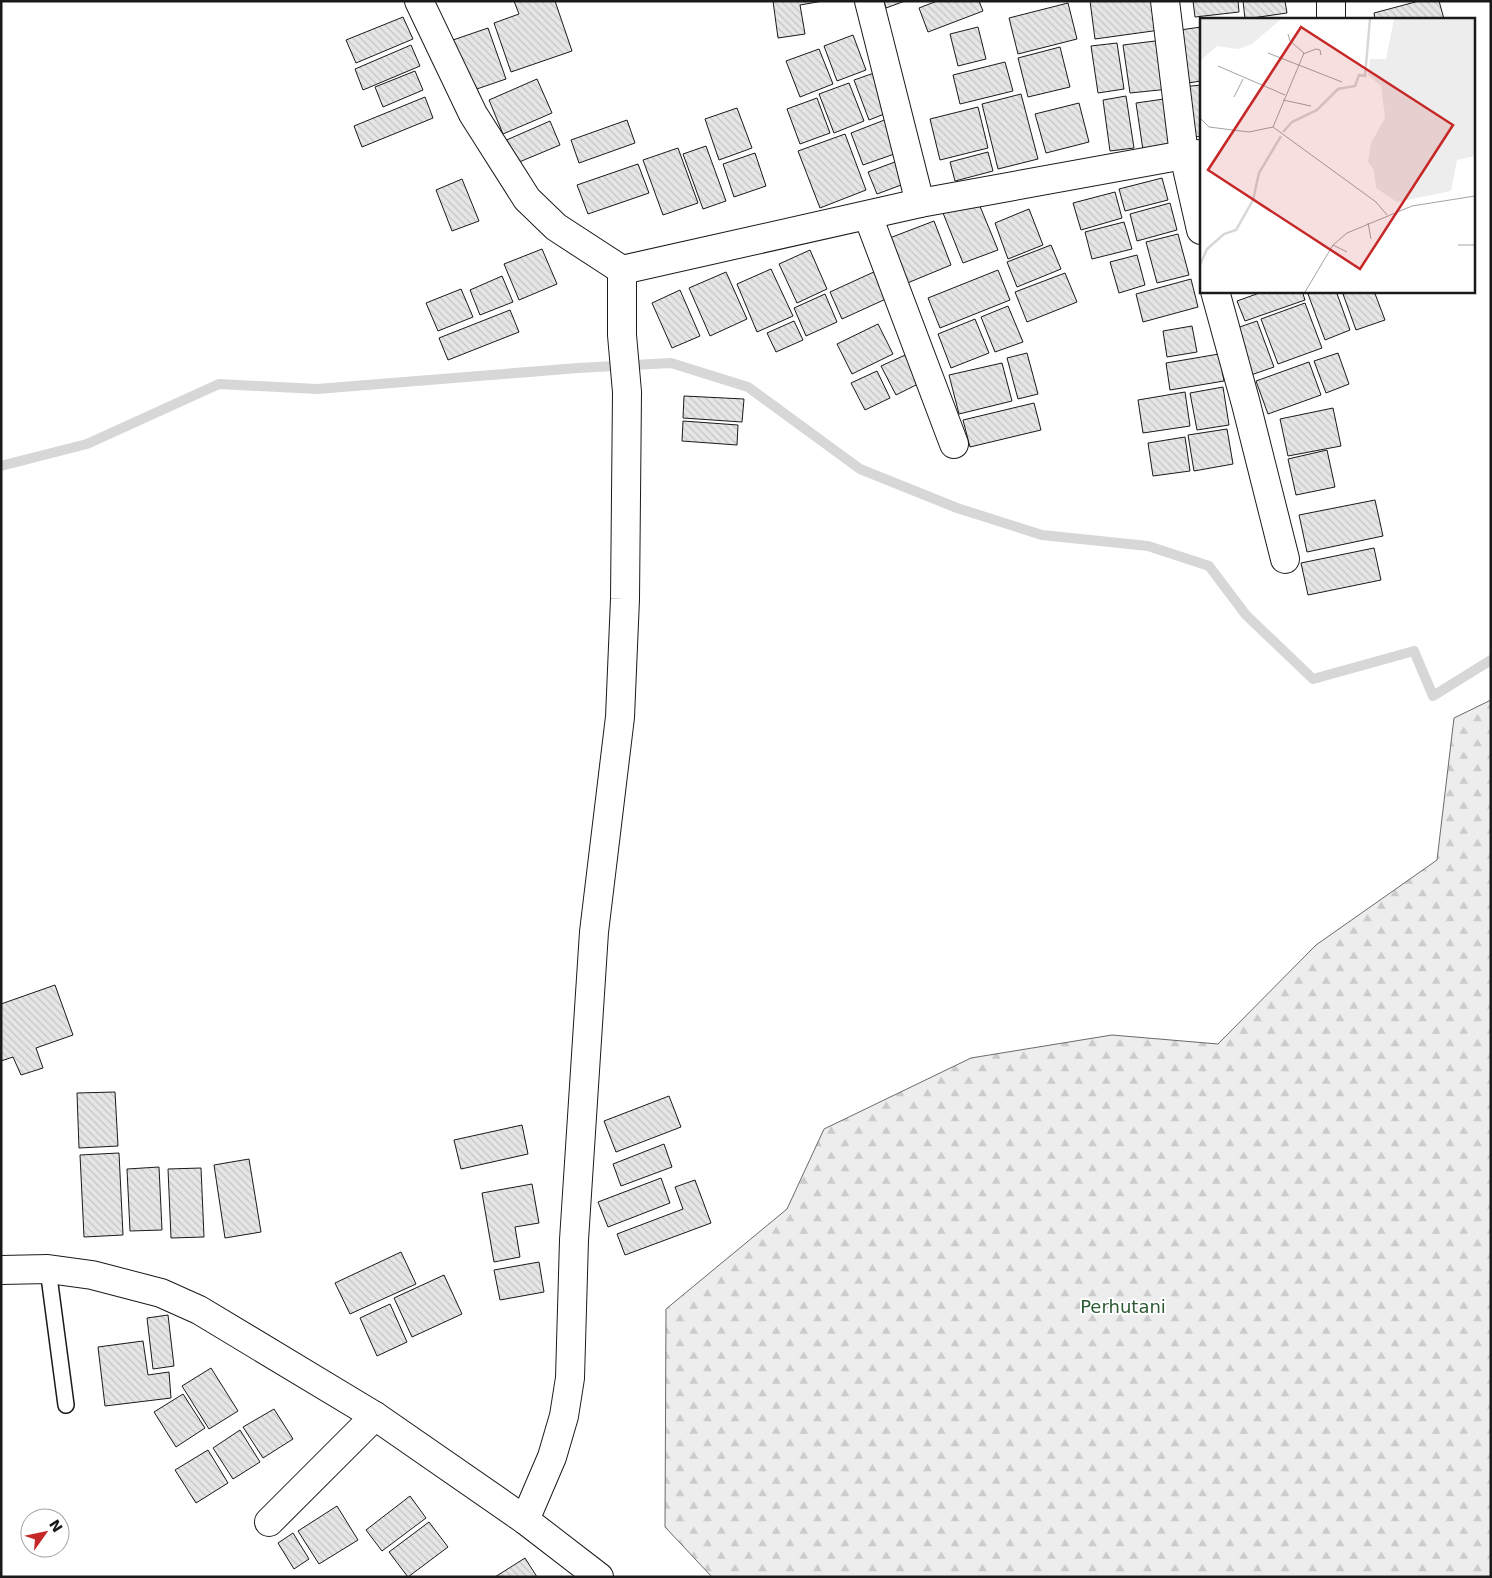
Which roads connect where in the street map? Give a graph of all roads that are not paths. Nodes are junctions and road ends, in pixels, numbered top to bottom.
1 (419, 1) edge
2 (869, 1) edge
3 (1165, 1) edge
4 (1331, 1) edge
5 (1331, 18) edge
6 (1192, 154) edge
7 (920, 203) junction
8 (868, 216) junction
9 (1200, 222) edge
10 (622, 270) junction
11 (1215, 292) edge
12 (954, 444) dead end
13 (1284, 559) dead end
14 (48, 1269) junction
15 (1, 1270) edge
16 (66, 1405) dead end
17 (375, 1416) junction
18 (525, 1520) junction
19 (269, 1522) dead end
20 (599, 1577) edge

1 - 10 street
2 - 7 street
3 - 6 street
4 - 5 street
6 - 7 street
6 - 9 street
7 - 8 street
8 - 10 street
8 - 12 street
10 - 18 street
11 - 13 street
14 - 15 street
14 - 16 lane
14 - 17 street
17 - 18 street
17 - 19 street
18 - 20 street

